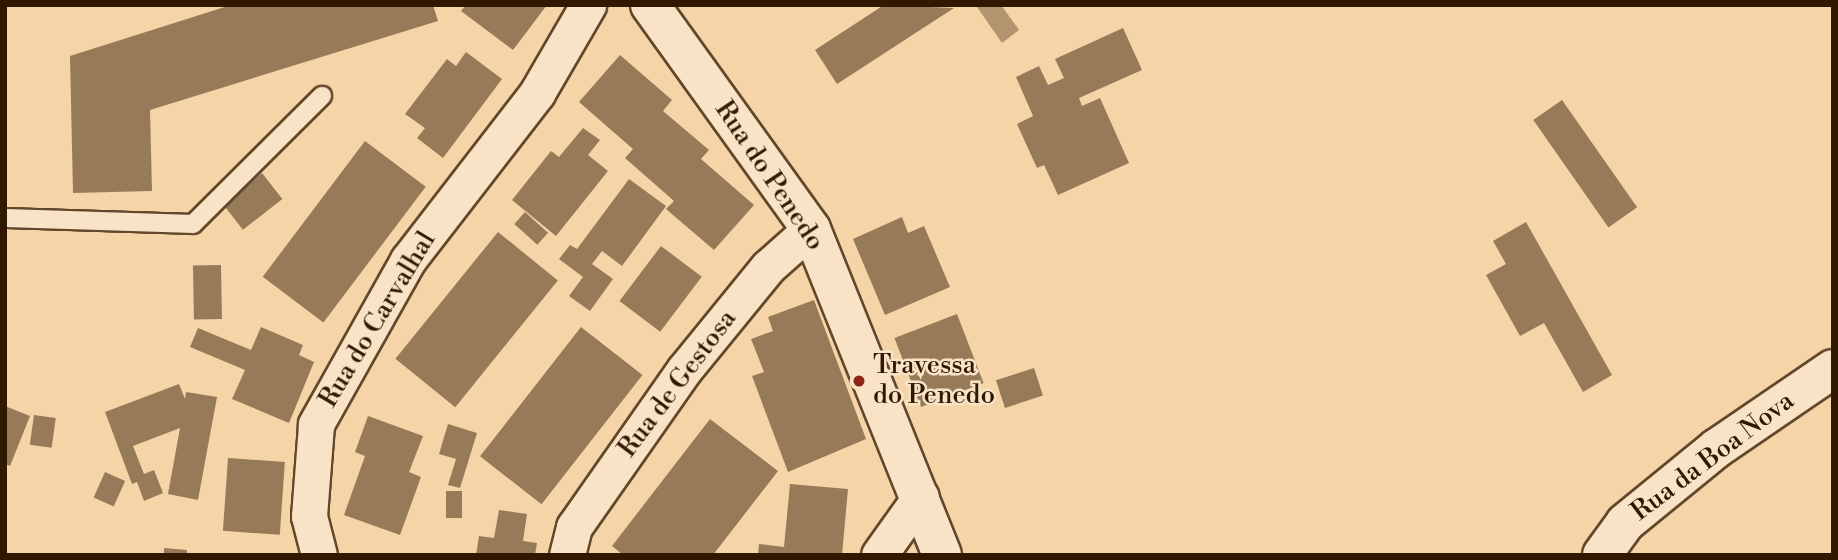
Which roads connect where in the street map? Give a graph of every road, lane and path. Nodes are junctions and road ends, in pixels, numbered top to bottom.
1 (588, 5) edge
2 (650, 5) edge
3 (322, 96) dead end
4 (5, 218) edge
5 (811, 229) junction
6 (1833, 369) edge
7 (921, 496) junction
8 (319, 555) edge
9 (567, 555) edge
10 (878, 555) edge
11 (942, 555) edge
12 (1602, 555) edge

1 - 8 street, Rua do Carvalhal
2 - 5 street, Rua do Penedo
3 - 4 lane
5 - 7 street, Rua do Penedo
5 - 9 street, Rua de Gestosa
6 - 12 street, Rua da Boa Nova
7 - 10 street
7 - 11 street, Rua do Penedo

